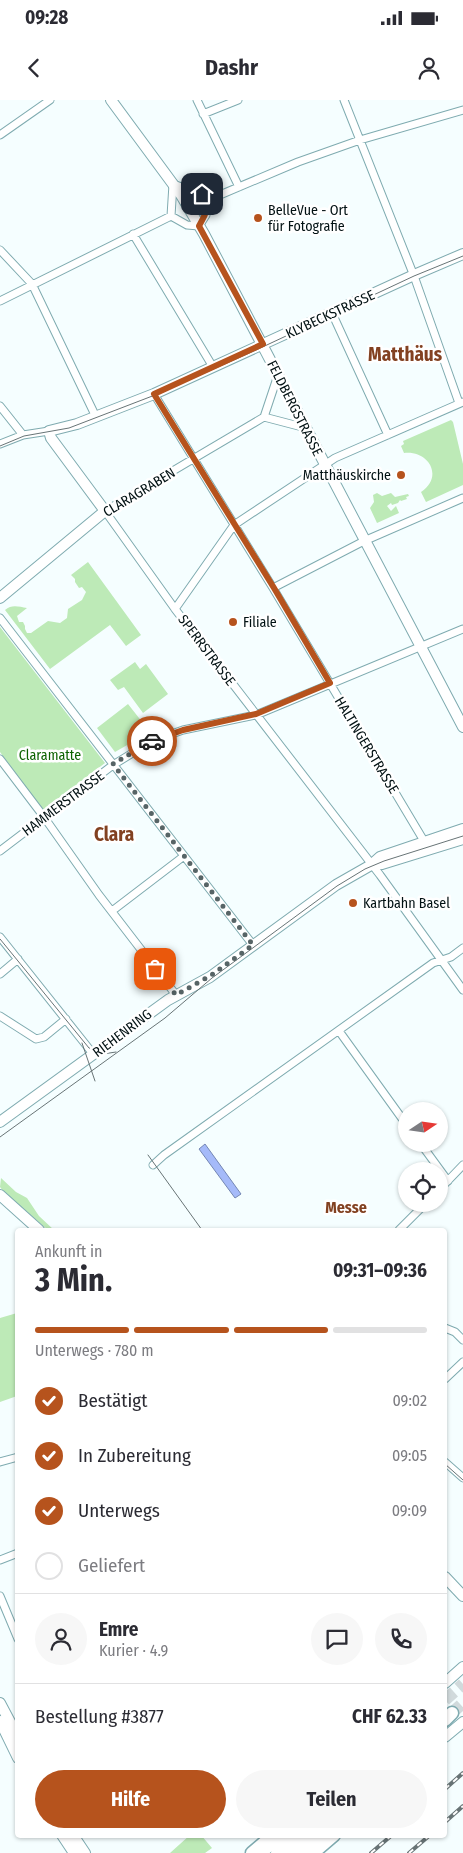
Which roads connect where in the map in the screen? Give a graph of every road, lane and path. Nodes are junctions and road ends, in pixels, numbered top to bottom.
1 (50, 100) edge
2 (111, 100) edge
3 (197, 100) edge
4 (238, 100) edge
5 (344, 100) edge
6 (463, 110) edge
7 (204, 114) junction
8 (0, 135) edge
9 (360, 140) junction
10 (173, 184) junction
11 (239, 187) junction
12 (208, 200) junction
13 (171, 216) junction
14 (199, 226) junction
15 (133, 234) junction
16 (0, 250) edge
17 (463, 254) edge
18 (414, 275) junction
19 (32, 284) junction
20 (0, 301) edge
21 (332, 313) junction
22 (263, 344) junction
23 (213, 367) junction
24 (278, 375) junction
25 (154, 394) junction
26 (461, 402) edge
27 (0, 406) edge
28 (96, 417) junction
29 (264, 417) junction
30 (306, 428) junction
31 (49, 431) junction
32 (23, 435) junction
33 (388, 435) junction
34 (0, 444) edge
35 (195, 459) junction
36 (325, 466) junction
37 (463, 498) edge
38 (105, 511) junction
39 (234, 525) junction
40 (364, 541) junction
41 (274, 588) junction
42 (0, 598) edge
43 (175, 609) junction
44 (0, 618) edge
45 (463, 629) edge
46 (420, 646) junction
47 (330, 683) junction
48 (256, 714) junction
49 (463, 727) edge
50 (0, 759) edge
51 (113, 764) junction
52 (44, 816) junction
53 (463, 829) edge
54 (463, 839) edge
55 (424, 841) junction
56 (0, 852) edge
57 (184, 856) junction
58 (371, 865) junction
59 (112, 911) junction
60 (0, 937) edge
61 (253, 945) junction
62 (463, 948) edge
63 (18, 959) junction
64 (441, 960) junction
65 (0, 974) edge
66 (463, 990) edge
67 (176, 995) junction
68 (0, 1016) edge
69 (66, 1019) junction
70 (339, 1031) junction
71 (94, 1055) junction
72 (398, 1113) edge
73 (0, 1122) edge
74 (153, 1165) dead end
75 (463, 1165) edge
76 (448, 1181) edge
77 (0, 1195) edge
78 (417, 1212) edge
79 (37, 1228) edge
80 (401, 1228) edge
81 (447, 1329) edge
82 (463, 1340) edge
83 (463, 1362) edge
84 (447, 1377) edge
85 (15, 1458) edge
86 (0, 1462) edge
87 (447, 1464) edge
88 (463, 1478) edge
89 (15, 1554) edge
90 (0, 1560) edge
91 (447, 1579) edge
92 (459, 1589) edge
93 (0, 1596) edge
94 (463, 1596) edge
95 (15, 1632) edge
96 (462, 1669) edge
97 (447, 1681) edge
98 (0, 1703) edge
99 (0, 1721) edge
100 (463, 1722) edge
101 (15, 1732) edge
102 (447, 1735) edge
103 (15, 1752) edge
104 (64, 1838) edge
105 (74, 1838) edge
106 (270, 1838) edge
107 (280, 1838) edge
108 (294, 1838) edge
109 (308, 1838) edge
110 (322, 1838) edge
111 (330, 1838) edge
112 (74, 1853) edge
113 (84, 1853) edge
114 (252, 1853) edge
115 (262, 1853) edge
116 (277, 1853) edge
117 (290, 1853) edge
118 (304, 1853) edge
119 (313, 1853) edge

1 - 8 street
2 - 10 main road, FELDBERGSTRASSE
3 - 7 street
4 - 7 street
5 - 9 street
6 - 9 street
7 - 11 street
9 - 11 street
9 - 18 street
10 - 12 street
10 - 13 street
10 - 14 main road, FELDBERGSTRASSE
11 - 12 street
12 - 14 street
13 - 14 street
13 - 15 street
14 - 22 main road, FELDBERGSTRASSE
15 - 19 street
15 - 23 street
16 - 19 street
17 - 18 main road, KLYBECKSTRASSE
18 - 21 main road, KLYBECKSTRASSE
18 - 26 street
19 - 20 street
19 - 28 street
21 - 22 main road, KLYBECKSTRASSE
21 - 33 street
22 - 23 main road, KLYBECKSTRASSE
22 - 24 main road, FELDBERGSTRASSE
23 - 25 main road, KLYBECKSTRASSE
24 - 29 street
24 - 30 main road, FELDBERGSTRASSE
25 - 28 main road, KLYBECKSTRASSE
25 - 35 street, HALTINGERSTRASSE
26 - 33 street
27 - 32 street
28 - 31 main road, KLYBECKSTRASSE
29 - 30 street
29 - 35 street, CLARAGRABEN
30 - 36 main road, FELDBERGSTRASSE
31 - 32 street, KLYBECKSTRASSE
31 - 38 main road, SPERRSTRASSE
32 - 34 street, KLYBECKSTRASSE
33 - 36 street
35 - 38 street, CLARAGRABEN
35 - 39 street, HALTINGERSTRASSE
36 - 39 street
36 - 40 main road, FELDBERGSTRASSE
37 - 40 street
38 - 42 main road, CLARAGRABEN
38 - 43 street, SPERRSTRASSE
39 - 41 street, HALTINGERSTRASSE
39 - 43 street
40 - 41 street
40 - 46 main road, FELDBERGSTRASSE
41 - 47 street, HALTINGERSTRASSE
43 - 48 street, SPERRSTRASSE
44 - 51 street
45 - 46 street, HAMMERSTRASSE
46 - 47 street, HAMMERSTRASSE
46 - 49 main road, FELDBERGSTRASSE
47 - 48 street, HAMMERSTRASSE
47 - 55 street, HALTINGERSTRASSE
48 - 51 street, HAMMERSTRASSE
48 - 58 street, SPERRSTRASSE
50 - 52 street
51 - 52 street, HAMMERSTRASSE
51 - 57 street
52 - 56 street, HAMMERSTRASSE
52 - 59 street
53 - 55 main road, RIEHENRING
54 - 58 main road, RIEHENRING
55 - 58 main road, RIEHENRING
57 - 59 street
57 - 61 street
58 - 61 main road, RIEHENRING
58 - 64 street, SPERRSTRASSE
59 - 67 street
60 - 63 street
61 - 67 main road, RIEHENRING
62 - 64 street
63 - 65 street
63 - 69 street
64 - 66 street, SPERRSTRASSE
64 - 70 street
67 - 71 main road, RIEHENRING
68 - 69 street
69 - 71 street
70 - 72 street
70 - 74 street
71 - 73 main road, RIEHENRING
75 - 76 street
77 - 79 main road
78 - 80 street
81 - 82 street
83 - 84 street
85 - 86 street
87 - 88 street
89 - 90 street
91 - 92 main road
92 - 94 main road
93 - 95 street
96 - 97 main road
98 - 101 main road
99 - 103 main road
100 - 102 main road
104 - 112 main road
105 - 113 main road
106 - 114 highway
107 - 115 main road
108 - 116 highway
109 - 117 highway
110 - 118 main road
111 - 119 highway

